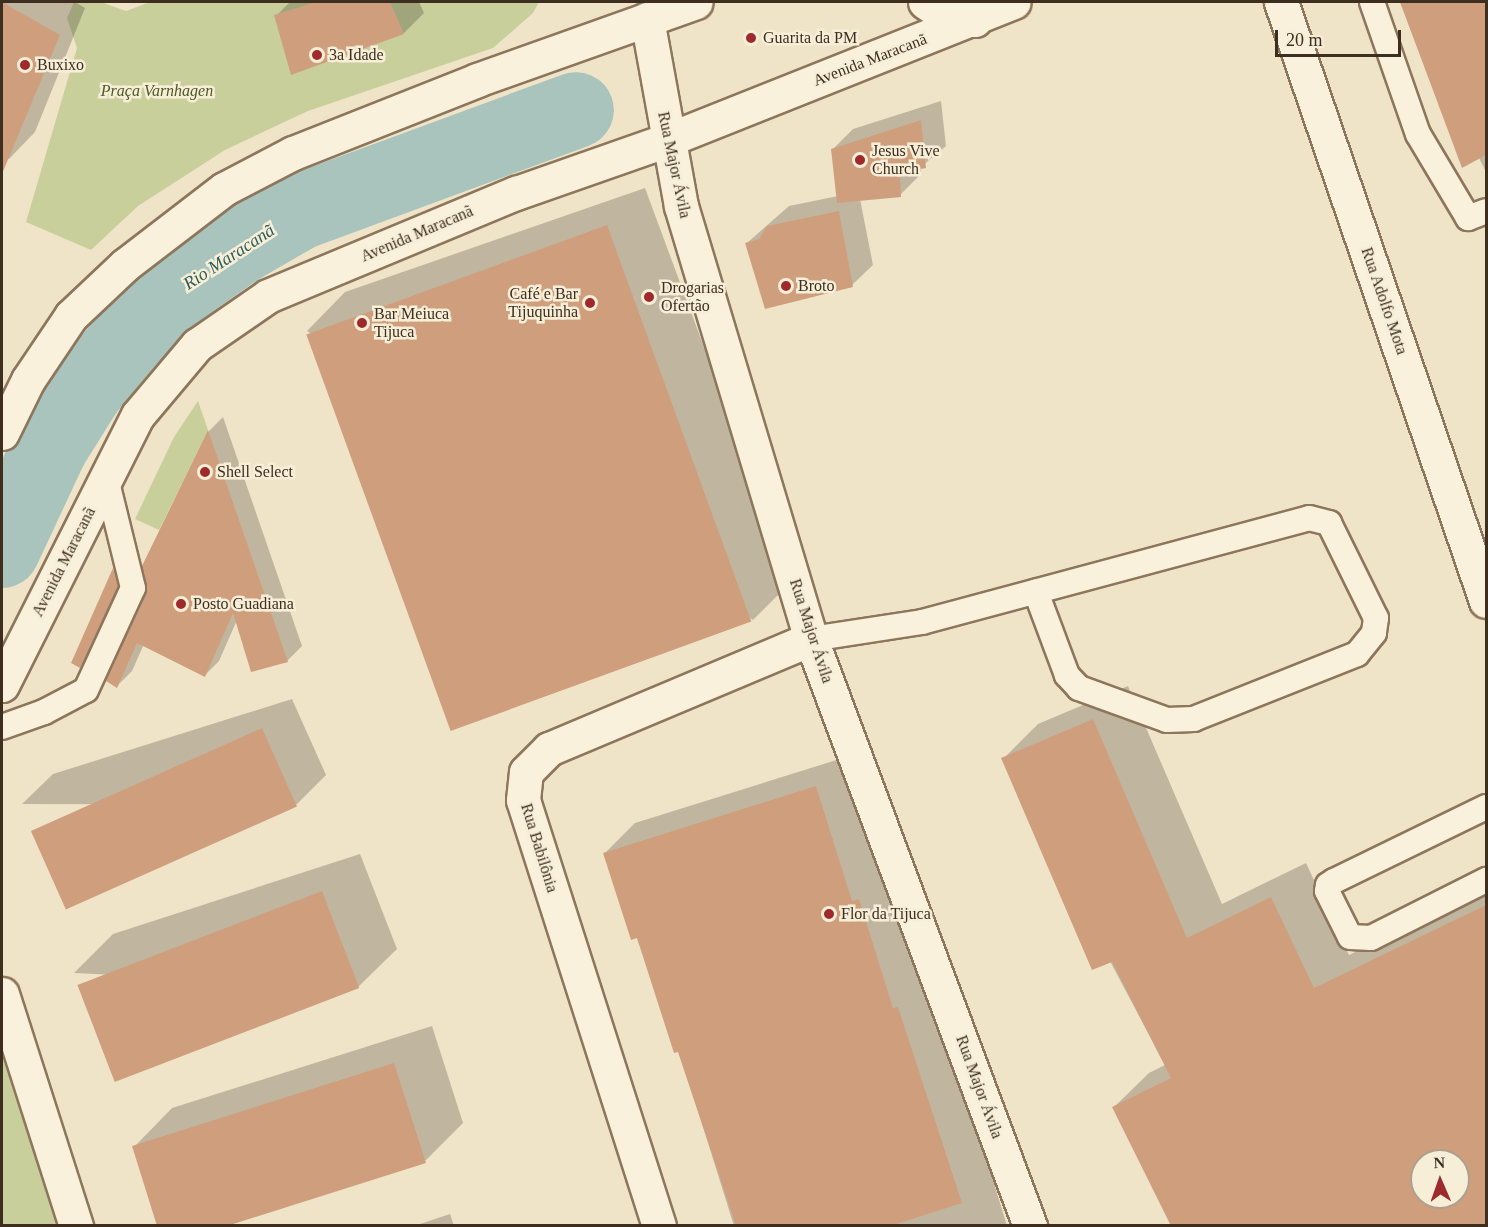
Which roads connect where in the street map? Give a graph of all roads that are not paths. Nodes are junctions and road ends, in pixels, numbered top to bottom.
1 (696, 2) edge
2 (925, 2) edge
3 (1014, 2) edge
4 (1281, 2) edge
5 (1372, 2) edge
6 (646, 7) edge
7 (975, 20) junction
8 (667, 140) junction
9 (1486, 211) edge
10 (2, 433) edge
11 (106, 478) junction
12 (1036, 592) junction
13 (1486, 601) edge
14 (811, 639) junction
15 (2, 685) edge
16 (2, 726) edge
17 (1486, 807) edge
18 (1486, 880) edge
19 (2, 994) edge
20 (76, 1226) edge
21 (659, 1226) edge
22 (1030, 1226) edge

1 - 6 street
2 - 7 street
3 - 7 street, Avenida Maracanã
4 - 13 street, Rua Adolfo Mota
5 - 9 lane
6 - 8 street, Rua Major Ávila
6 - 10 street
7 - 8 street, Avenida Maracanã
8 - 11 street, Avenida Maracanã
8 - 14 street, Rua Major Ávila
11 - 15 street, Avenida Maracanã
11 - 16 lane
12 - 12 lane
12 - 14 lane
14 - 21 street, Rua Babilônia
14 - 22 street, Rua Major Ávila
17 - 18 lane
19 - 20 street

